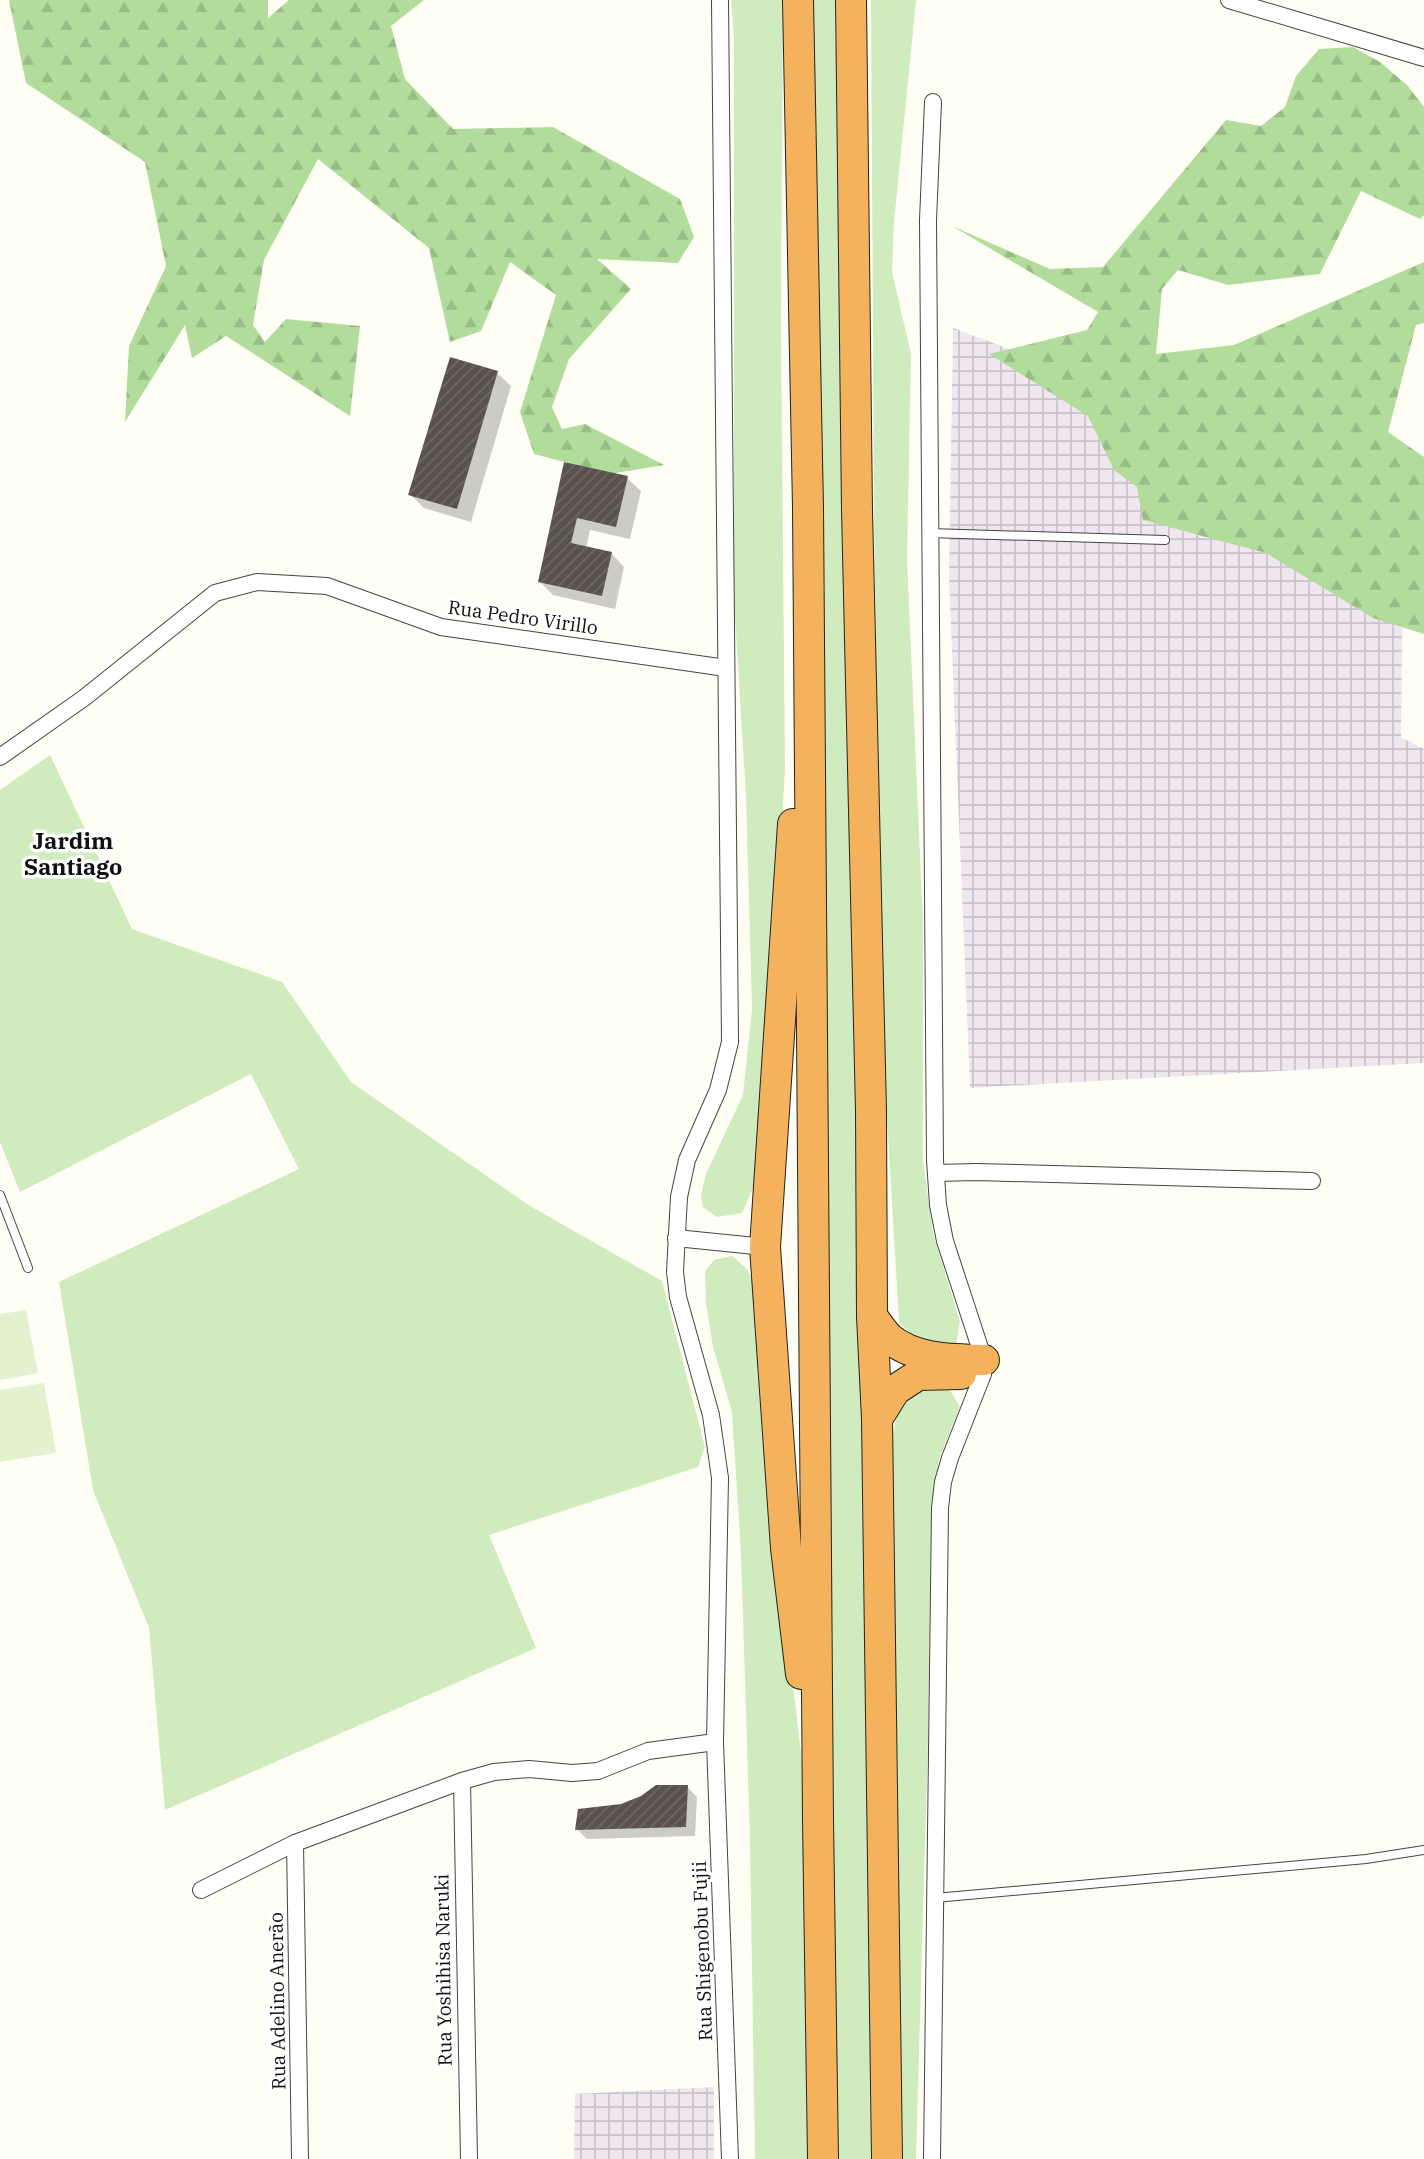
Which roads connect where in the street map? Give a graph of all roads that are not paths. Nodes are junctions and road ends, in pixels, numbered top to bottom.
1 (720, 0) edge
2 (798, 0) edge
3 (851, 0) edge
4 (1229, 0) edge
5 (1424, 58) edge
6 (933, 102) dead end
7 (929, 533) junction
8 (1165, 540) dead end
9 (726, 668) junction
10 (809, 716) junction
11 (0, 757) edge
12 (936, 1173) junction
13 (1312, 1181) dead end
14 (0, 1195) edge
15 (676, 1238) junction
16 (765, 1247) junction
17 (29, 1268) dead end
18 (872, 1316) junction
19 (984, 1367) junction
20 (877, 1419) junction
21 (715, 1742) junction
22 (461, 1781) junction
23 (818, 1820) junction
24 (295, 1843) junction
25 (1424, 1850) edge
26 (201, 1890) dead end
27 (935, 1898) junction
28 (300, 2159) edge
29 (469, 2159) edge
30 (730, 2159) edge
31 (823, 2159) edge
32 (887, 2159) edge
33 (932, 2159) edge

1 - 9 street, Rua Shigenobu Fujii
2 - 10 highway
3 - 18 highway
4 - 5 street
6 - 7 street
7 - 8 lane
7 - 12 street
9 - 11 street, Rua Pedro Virillo
9 - 15 street, Rua Shigenobu Fujii
10 - 16 highway
10 - 23 highway
12 - 13 street
12 - 19 street
14 - 17 lane
15 - 16 street
15 - 21 street, Rua Shigenobu Fujii
16 - 23 highway
18 - 19 highway
18 - 20 highway
19 - 20 highway
19 - 27 street
20 - 32 highway
21 - 22 street
21 - 30 street, Rua Shigenobu Fujii
22 - 24 street
22 - 29 street, Rua Yoshihisa Naruki
23 - 31 highway
24 - 26 street
24 - 28 street, Rua Adelino Anerão
25 - 27 lane
27 - 33 street

